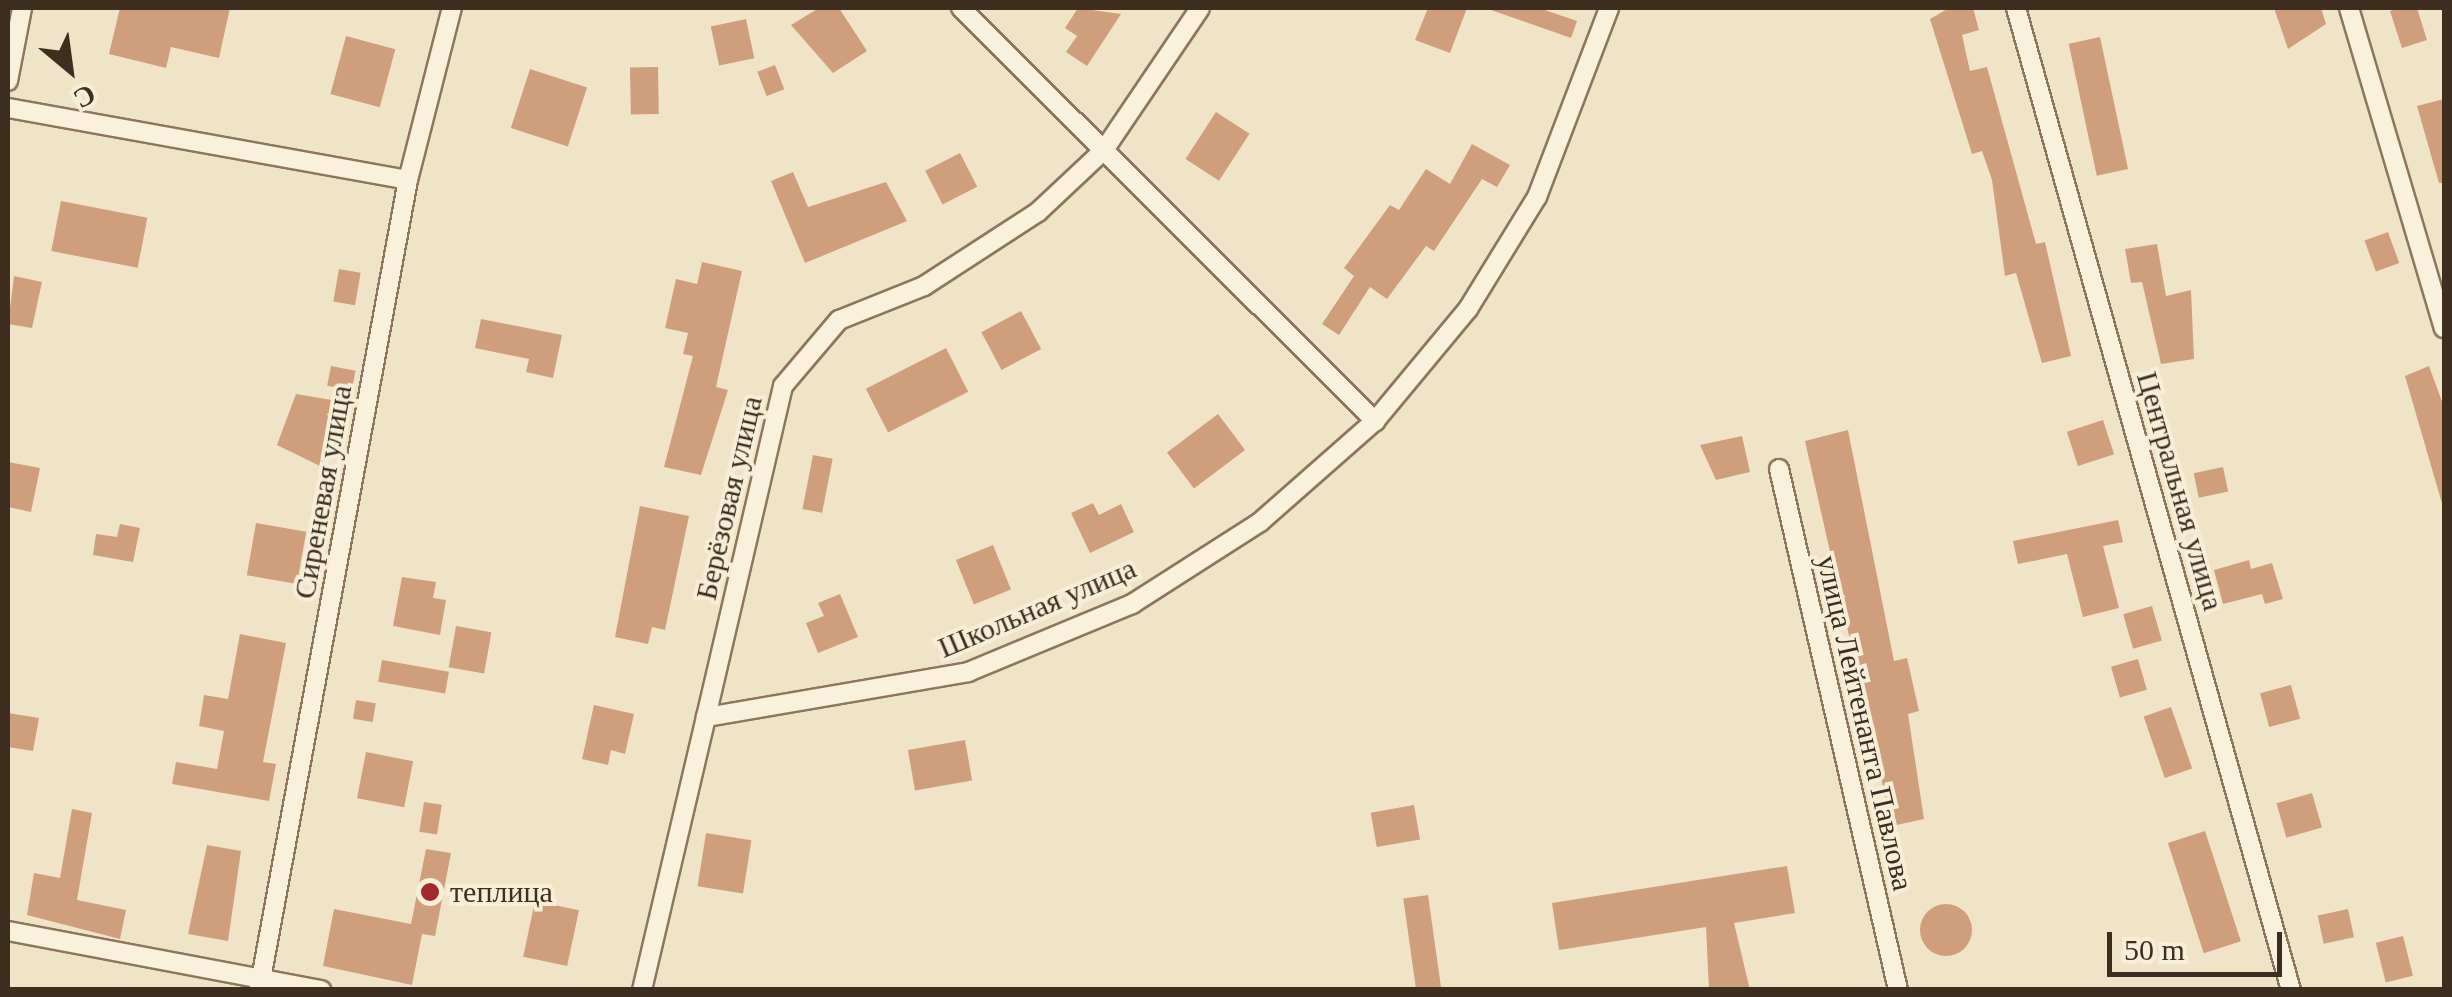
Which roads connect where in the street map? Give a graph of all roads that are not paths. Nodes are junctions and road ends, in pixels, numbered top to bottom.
1 (22, 8) edge
2 (452, 8) edge
3 (961, 8) edge
4 (1200, 8) edge
5 (1609, 8) edge
6 (2016, 8) edge
7 (2349, 8) edge
8 (8, 81) edge
9 (8, 108) edge
10 (1104, 150) junction
11 (408, 180) junction
12 (2444, 328) edge
13 (1376, 420) junction
14 (1779, 469) dead end
15 (706, 717) junction
16 (8, 931) edge
17 (260, 984) edge
18 (321, 990) edge
19 (642, 990) edge
20 (1898, 990) edge
21 (2291, 990) edge

1 - 8 street
2 - 11 street, Сиреневая улица
3 - 10 street
4 - 10 street, Берёзовая улица
5 - 13 street, Школьная улица
6 - 21 street, Центральная улица
7 - 12 street
9 - 11 street
10 - 13 street
10 - 15 street, Берёзовая улица
11 - 17 street, Сиреневая улица
13 - 15 street, Школьная улица
14 - 20 street, улица Лейтенанта Павлова
15 - 19 street
16 - 17 street
17 - 18 street

